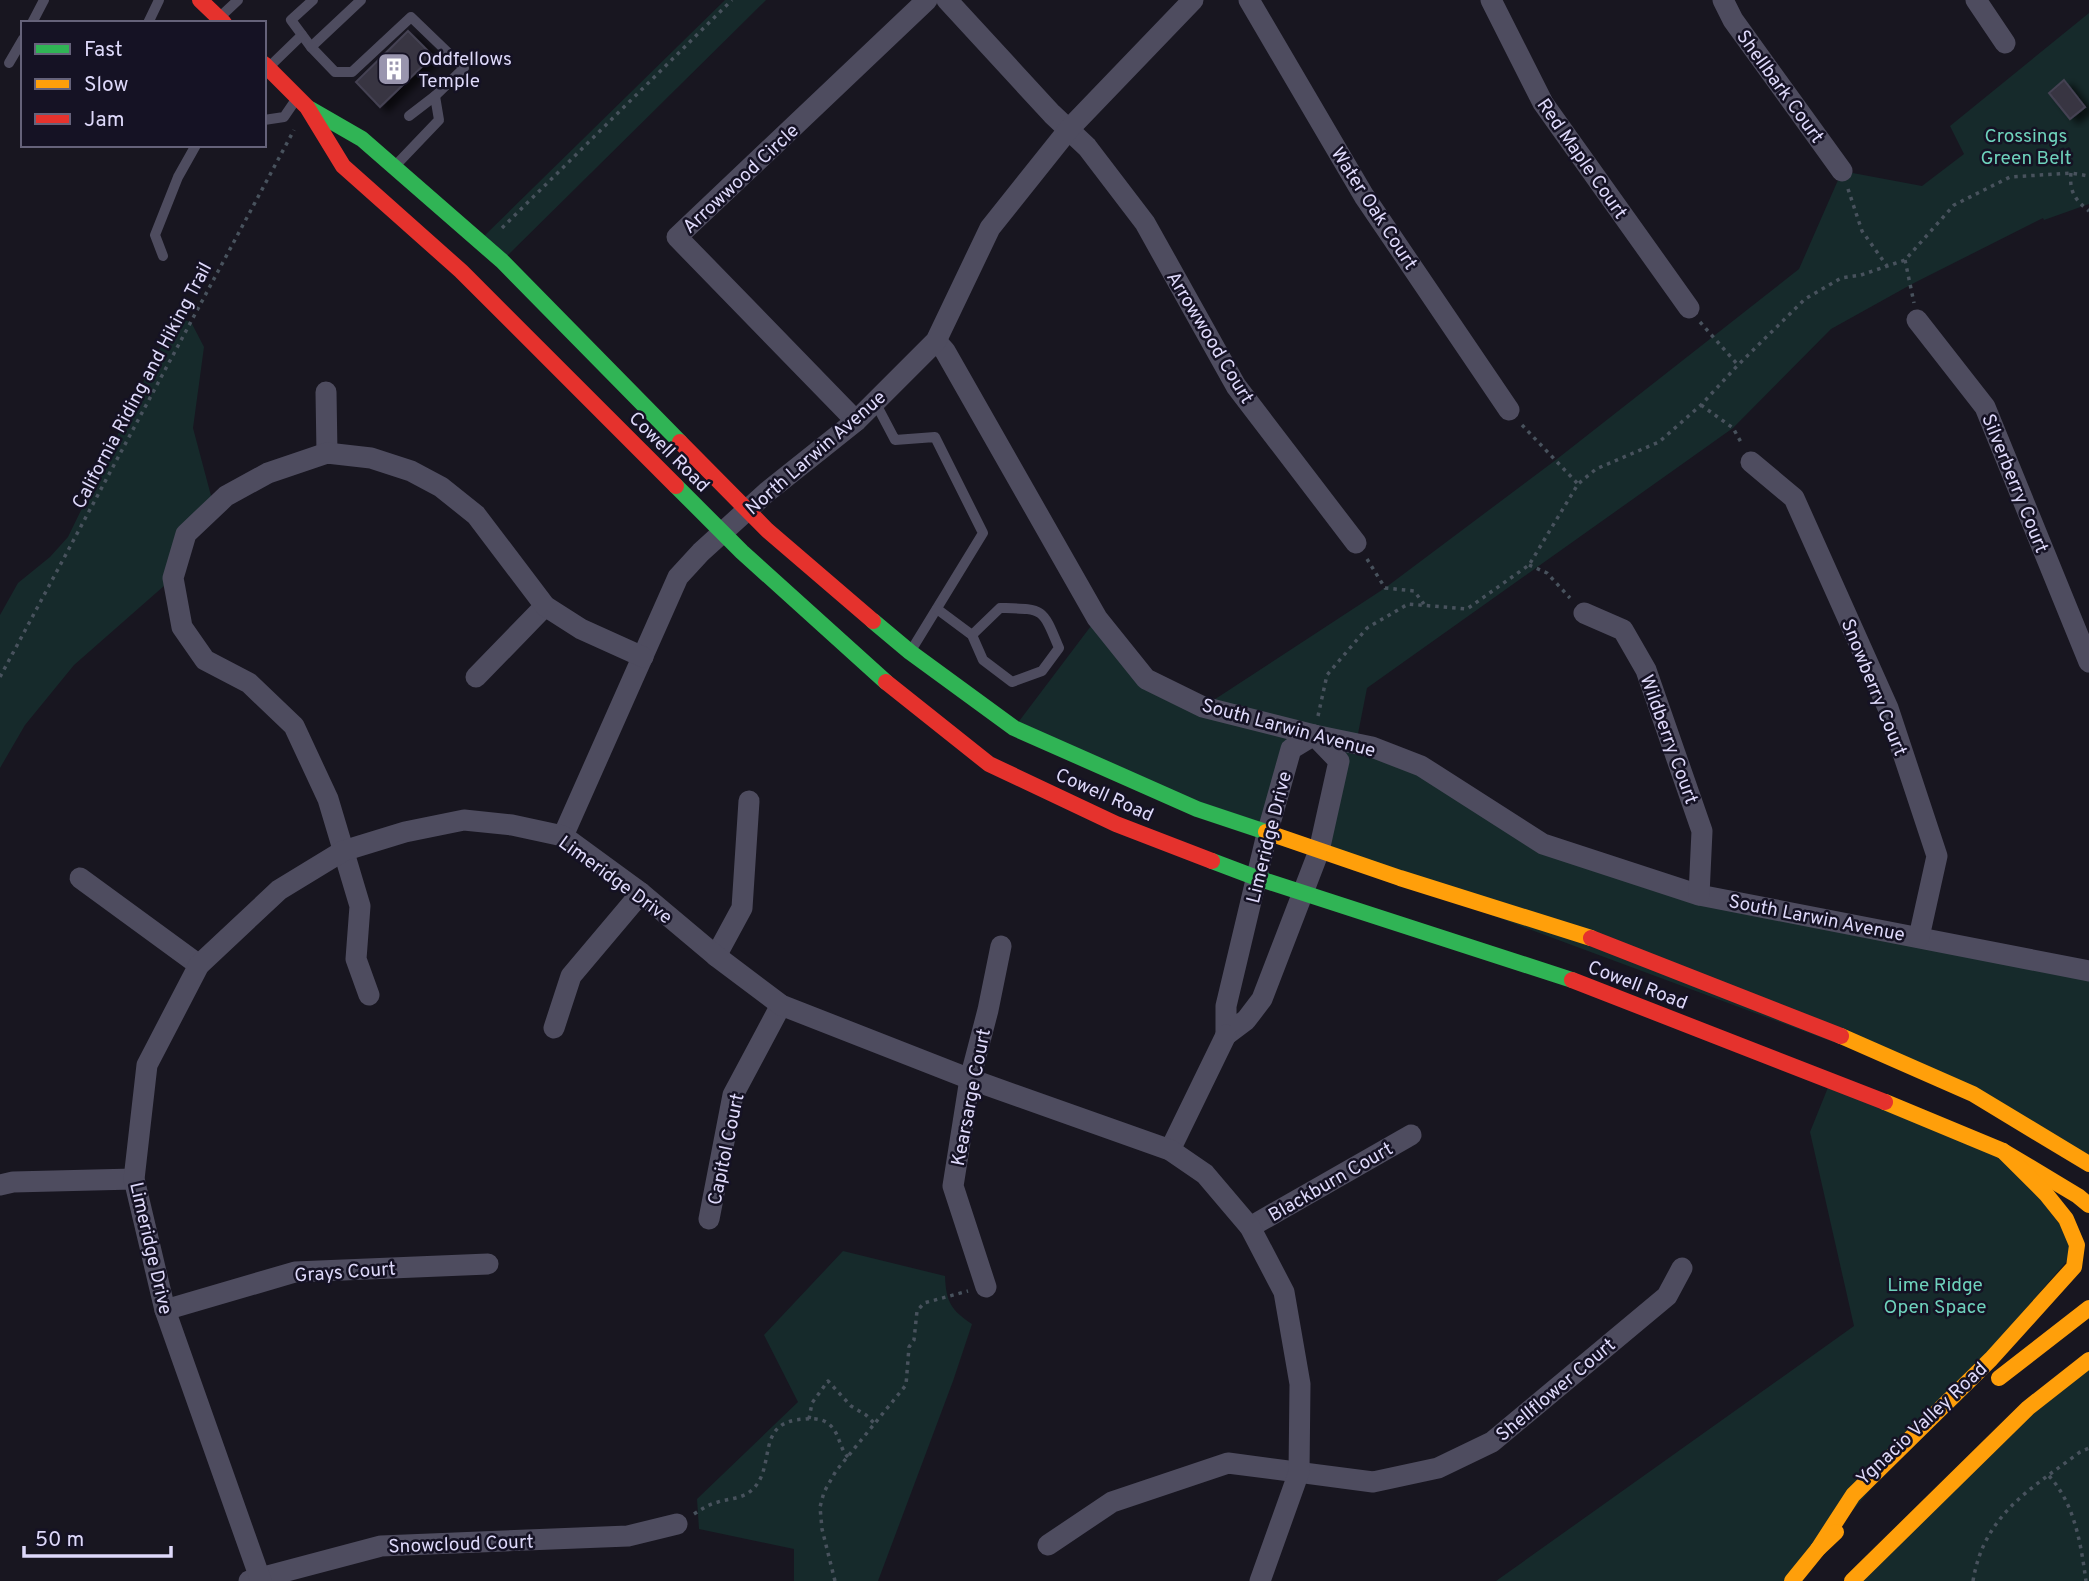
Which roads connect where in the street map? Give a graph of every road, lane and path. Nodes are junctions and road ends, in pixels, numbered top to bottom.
1 (44, 0) edge
2 (159, 0) edge
3 (200, 0) edge
4 (237, 0) edge
5 (313, 0) edge
6 (361, 0) edge
7 (732, 0) edge
8 (928, 0) edge
9 (947, 0) edge
10 (1193, 0) edge
11 (1249, 0) edge
12 (1491, 0) edge
13 (1723, 0) edge
14 (1976, 0) edge
15 (221, 20) edge
16 (33, 21) edge
17 (149, 21) edge
18 (302, 35) junction
19 (21, 42) edge
20 (2005, 43) dead end
21 (311, 47) junction
22 (9, 63) dead end
23 (266, 66) edge
24 (435, 96) junction
25 (302, 102) junction
26 (409, 116) dead end
27 (266, 120) edge
28 (1069, 129) junction
29 (195, 147) edge
30 (394, 167) junction
31 (1842, 171) joint
32 (2071, 173) junction
33 (2089, 176) edge
34 (2089, 211) edge
35 (483, 247) junction
36 (163, 256) dead end
37 (1905, 260) junction
38 (1887, 266) junction
39 (1689, 308) joint
40 (1917, 320) joint
41 (936, 341) junction
42 (1738, 365) junction
43 (326, 392) dead end
44 (875, 402) junction
45 (1701, 405) junction
46 (1509, 410) joint
47 (856, 421) junction
48 (327, 453) junction
49 (1751, 462) joint
50 (1578, 484) junction
51 (747, 511) junction
52 (722, 533) junction
53 (1356, 543) joint
54 (1529, 565) junction
55 (545, 606) junction
56 (1426, 606) junction
57 (937, 609) junction
58 (1584, 613) joint
59 (972, 635) junction
60 (910, 652) junction
61 (643, 657) junction
62 (2089, 662) edge
63 (0, 677) edge
64 (476, 677) dead end
65 (1314, 735) junction
66 (750, 801) dead end
67 (1267, 834) junction
68 (564, 835) junction
69 (343, 851) junction
70 (1319, 851) junction
71 (80, 878) dead end
72 (1257, 878) junction
73 (1302, 892) junction
74 (641, 893) junction
75 (1699, 895) junction
76 (1919, 937) junction
77 (1001, 946) dead end
78 (716, 956) junction
79 (199, 965) junction
80 (2089, 971) edge
81 (369, 995) dead end
82 (781, 1005) junction
83 (554, 1028) dead end
84 (1226, 1035) junction
85 (970, 1079) junction
86 (1411, 1135) dead end
87 (1170, 1150) junction
88 (2003, 1151) junction
89 (2089, 1164) edge
90 (134, 1179) junction
91 (0, 1185) edge
92 (2089, 1205) edge
93 (709, 1219) dead end
94 (1250, 1227) junction
95 (488, 1264) dead end
96 (1682, 1268) dead end
97 (986, 1287) joint
98 (2089, 1308) edge
99 (165, 1310) junction
100 (2089, 1360) edge
101 (1990, 1385) dead end
102 (808, 1419) junction
103 (876, 1425) junction
104 (2089, 1448) edge
105 (1919, 1453) dead end
106 (849, 1458) junction
107 (1299, 1472) junction
108 (2049, 1476) junction
109 (677, 1524) joint
110 (1048, 1545) dead end
111 (1818, 1549) junction
112 (256, 1580) edge
113 (835, 1581) edge
114 (1260, 1581) edge
115 (1793, 1581) edge
116 (1852, 1581) edge
117 (1973, 1581) edge
118 (2086, 1581) edge

1 - 16 lane
2 - 17 lane
3 - 15 main road
4 - 15 lane
5 - 18 lane
6 - 21 lane
7 - 35 path
8 - 47 street, Arrowwood Circle
9 - 28 street
10 - 28 street, North Larwin Avenue
11 - 46 street, Water Oak Court
12 - 39 street, Red Maple Court
13 - 31 street, Shellbark Court
14 - 20 street
18 - 21 lane
18 - 23 lane
19 - 22 lane
21 - 24 lane
23 - 25 main road, Cowell Road
24 - 26 lane
24 - 30 lane
25 - 27 lane
25 - 30 main road, Cowell Road
25 - 52 main road, Cowell Road
25 - 63 path, California Riding and Hiking Trail
28 - 41 street, North Larwin Avenue
28 - 53 street, Arrowwood Court
29 - 36 lane
30 - 35 main road, Cowell Road
31 - 38 path
32 - 33 path
32 - 34 path
32 - 37 path
35 - 51 main road, Cowell Road
37 - 38 path
37 - 40 path
38 - 42 path
39 - 42 path
40 - 62 street, Silverberry Court
41 - 44 street, North Larwin Avenue
41 - 65 street, South Larwin Avenue
42 - 45 path
43 - 48 street
44 - 47 street, North Larwin Avenue
44 - 57 lane
45 - 49 path
45 - 50 path
46 - 50 path
47 - 51 street, North Larwin Avenue
48 - 55 street
48 - 69 street
49 - 76 street, Snowberry Court
50 - 54 path
51 - 52 street, North Larwin Avenue
51 - 60 main road, Cowell Road
52 - 61 street, North Larwin Avenue
52 - 72 main road, Cowell Road
53 - 56 path
54 - 56 path
54 - 58 path
55 - 61 street
55 - 64 street
56 - 65 path
57 - 59 lane
57 - 60 lane
58 - 75 street, Wildberry Court
59 - 59 lane
60 - 67 main road, Cowell Road
61 - 68 street, North Larwin Avenue
65 - 67 street, Limeridge Drive
65 - 70 street, Limeridge Drive
65 - 75 street, South Larwin Avenue
66 - 78 street
67 - 70 main road, Cowell Road
67 - 72 street, Limeridge Drive
68 - 69 street, Limeridge Drive
68 - 74 street, Limeridge Drive
69 - 79 street, Limeridge Drive
69 - 81 street
70 - 73 street, Limeridge Drive
70 - 89 main road, Cowell Road
71 - 79 street
72 - 73 main road, Cowell Road
72 - 84 street, Limeridge Drive
73 - 84 street, Limeridge Drive
73 - 88 main road, Cowell Road
74 - 78 street, Limeridge Drive
74 - 83 street
75 - 76 street, South Larwin Avenue
76 - 80 street, South Larwin Avenue
77 - 85 street, Kearsarge Court
78 - 82 street, Limeridge Drive
79 - 90 street, Limeridge Drive
82 - 85 street, Limeridge Drive
82 - 93 street, Capitol Court
84 - 87 street, Limeridge Drive
85 - 87 street, Limeridge Drive
85 - 97 street, Kearsarge Court
86 - 94 street, Blackburn Court
87 - 94 street, Limeridge Drive
88 - 92 main road, Cowell Road
88 - 111 main road
90 - 91 street
90 - 99 street, Limeridge Drive
94 - 107 street, Limeridge Drive
95 - 99 street, Grays Court
96 - 107 street, Shellflower Court
97 - 103 path
98 - 101 main road, Ygnacio Valley Road
99 - 112 street, Limeridge Drive
100 - 116 main road
102 - 103 path
102 - 106 path
102 - 109 path
103 - 106 path
104 - 108 path
105 - 111 main road, Ygnacio Valley Road
106 - 113 path
107 - 110 street, Shellflower Court
107 - 114 street, Limeridge Drive
108 - 117 path
108 - 118 path
109 - 112 street, Snowcloud Court
111 - 115 main road, Ygnacio Valley Road

